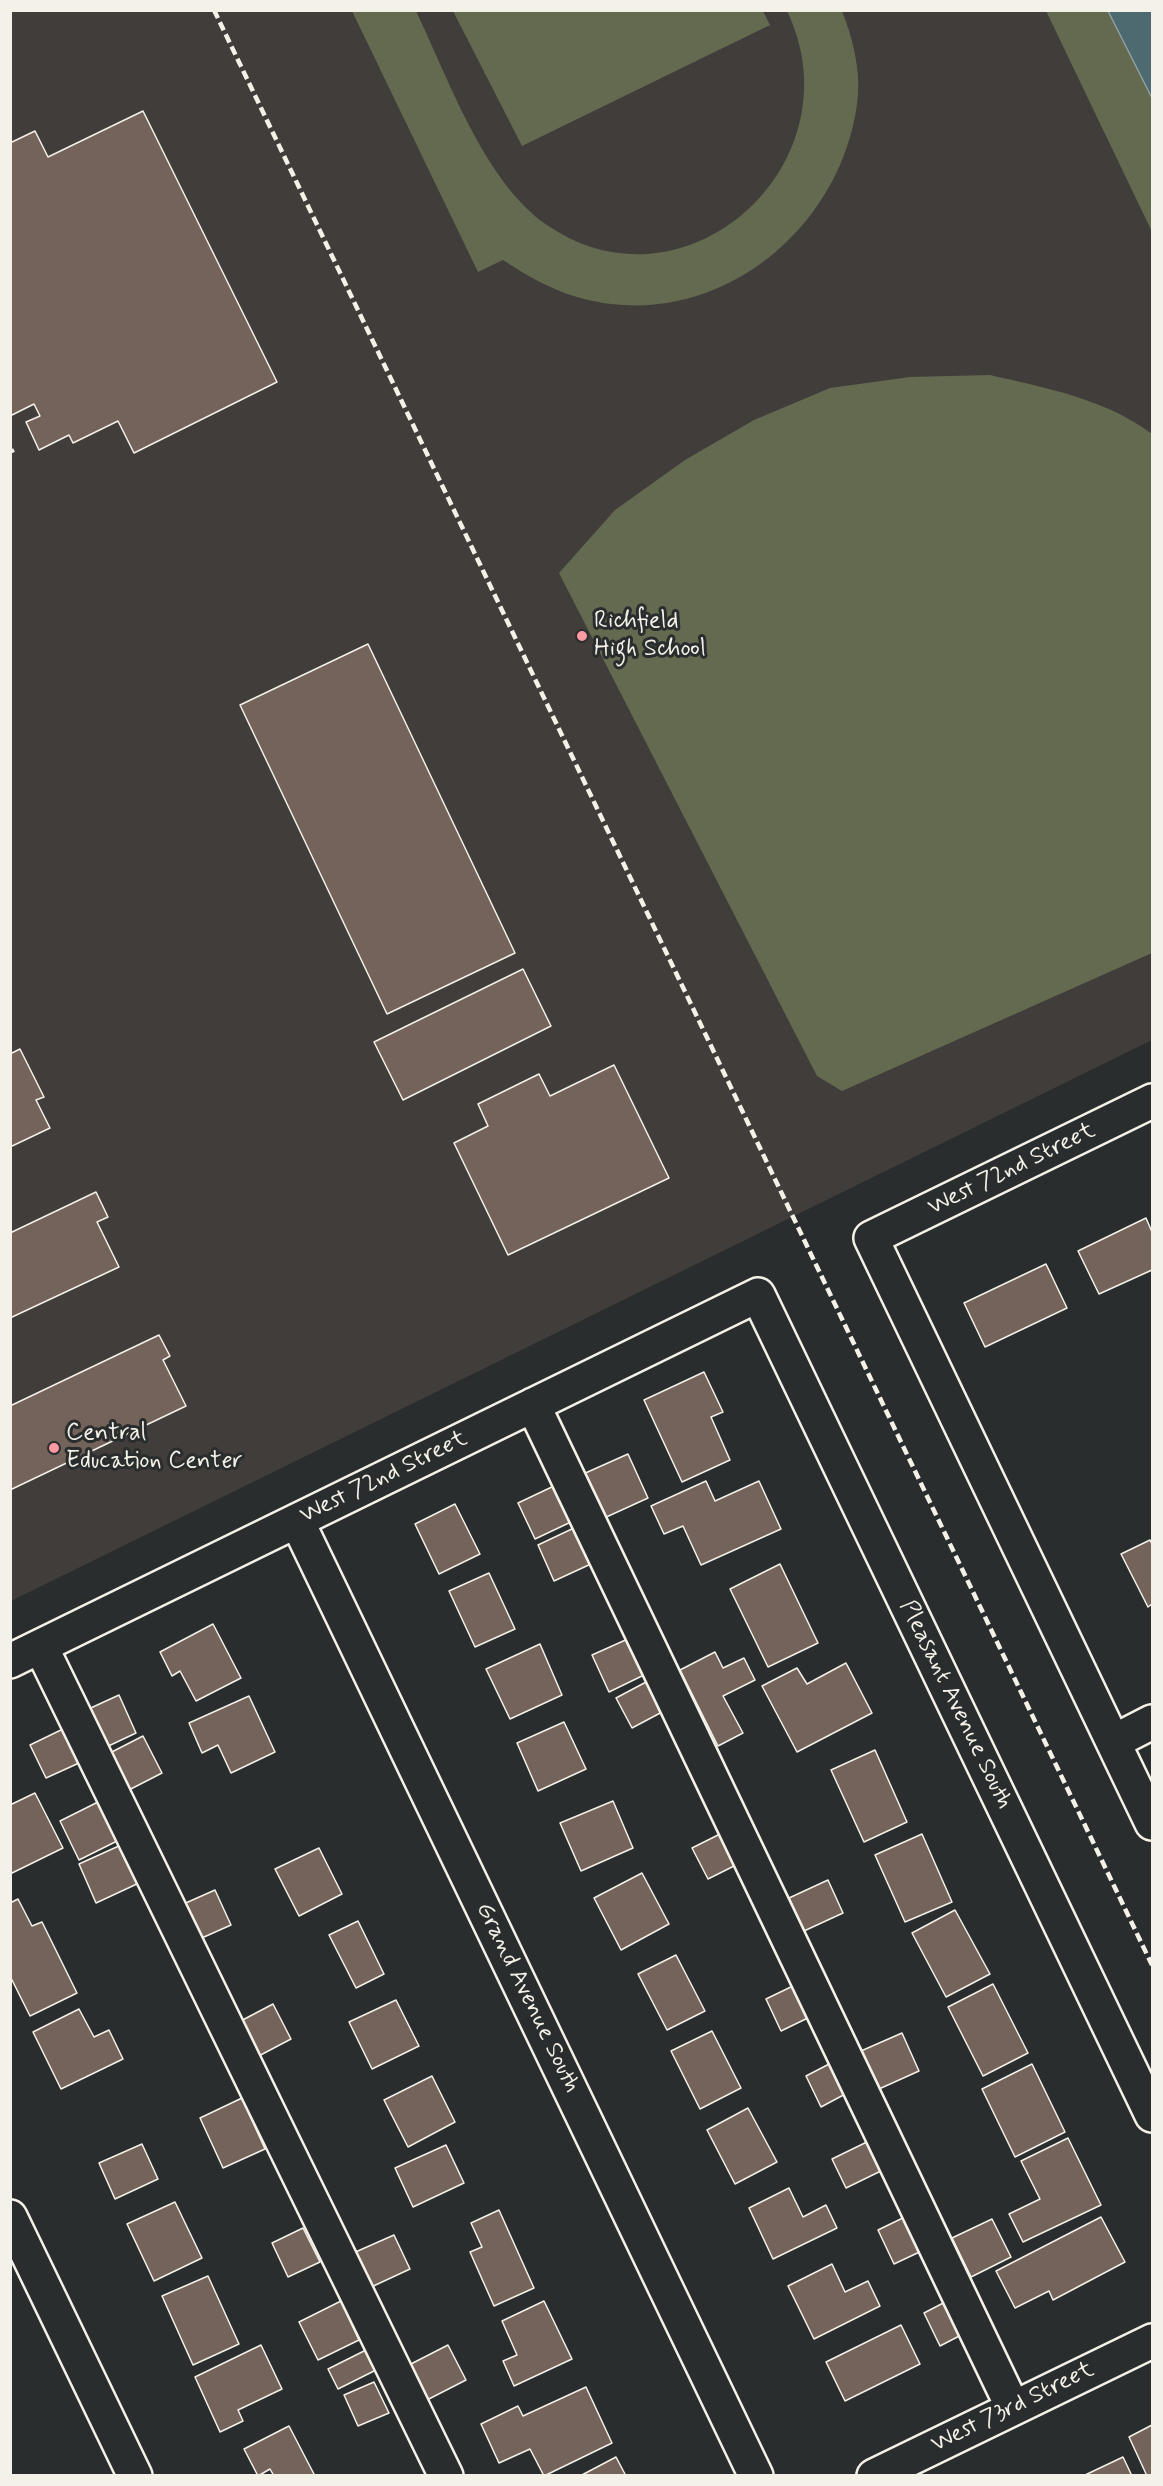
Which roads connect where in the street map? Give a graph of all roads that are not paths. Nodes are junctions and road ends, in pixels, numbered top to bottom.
1 (1152, 1101) edge
2 (758, 1295) joint
3 (533, 1405) junction
4 (297, 1521) junction
5 (40, 1647) junction
6 (10, 1661) edge
7 (1152, 1722) edge
8 (1115, 1741) junction
9 (1152, 1822) edge
10 (1152, 2115) edge
11 (10, 2217) edge
12 (1152, 2341) edge
13 (1014, 2408) junction
14 (135, 2475) edge
15 (446, 2475) edge
16 (756, 2475) edge
17 (874, 2475) edge

1 - 8 street, West 72nd Street
2 - 3 street, West 72nd Street
2 - 10 street, Pleasant Avenue South
3 - 4 street, West 72nd Street
3 - 13 street
4 - 5 street, West 72nd Street
4 - 16 street, Grand Avenue South
5 - 6 street, West 72nd Street
5 - 15 street
7 - 8 street
8 - 9 street
11 - 14 street
12 - 13 street, West 73rd Street
13 - 17 street, West 73rd Street

